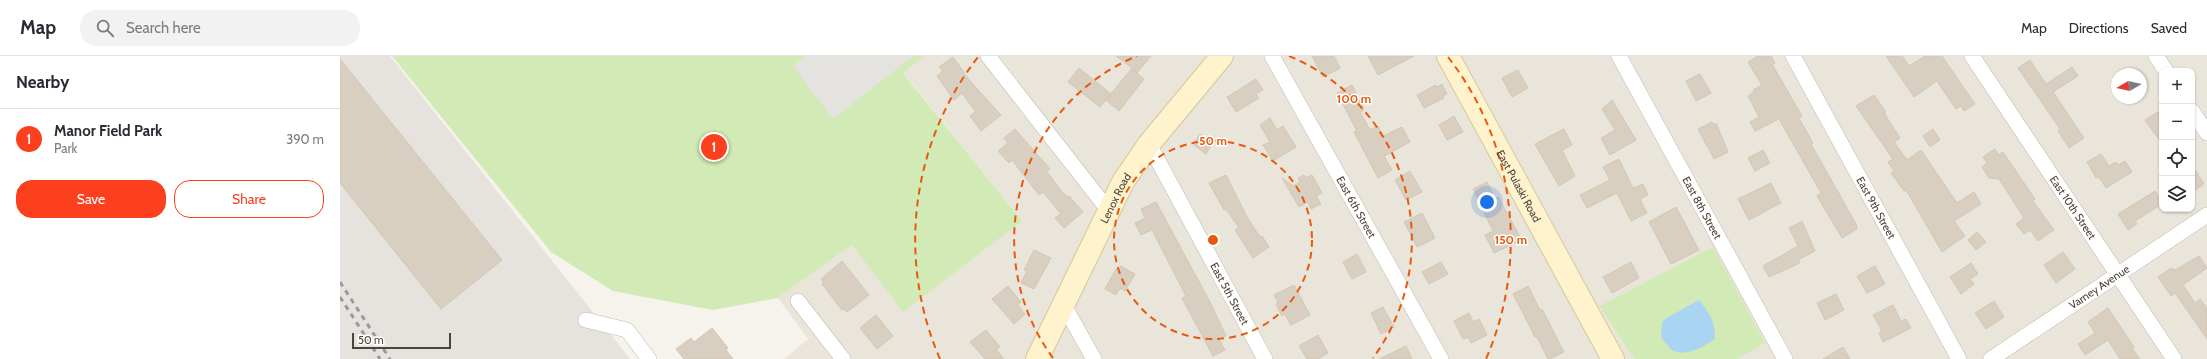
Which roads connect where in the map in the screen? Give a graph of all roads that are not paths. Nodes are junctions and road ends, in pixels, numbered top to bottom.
1 (988, 56) edge
2 (1222, 56) edge
3 (1272, 56) edge
4 (1448, 56) edge
5 (1619, 56) edge
6 (1793, 56) edge
7 (1972, 56) edge
8 (2156, 56) edge
9 (2164, 68) edge
10 (2195, 115) edge
11 (2207, 133) edge
12 (1149, 144) junction
13 (1109, 211) junction
14 (2207, 215) edge
15 (2119, 274) junction
16 (798, 301) dead end
17 (1063, 304) junction
18 (586, 320) dead end
19 (649, 359) edge
20 (843, 359) edge
21 (1037, 359) edge
22 (1094, 359) edge
23 (1265, 359) edge
24 (1440, 359) edge
25 (1613, 359) edge
26 (1785, 359) edge
27 (1960, 359) edge
28 (1991, 359) edge
29 (2174, 359) edge

1 - 13 street
2 - 12 street, Lenox Road
3 - 24 street, East 6th Street
4 - 25 street, East Pulaski Road
5 - 26 street, East 8th Street
6 - 27 street, East 9th Street
7 - 15 street, East 10th Street
8 - 9 street
10 - 11 street
12 - 13 street, Lenox Road
12 - 23 street, East 5th Street
13 - 17 street, Lenox Road
14 - 15 street, Varney Avenue
15 - 28 street, Varney Avenue
15 - 29 street, East 10th Street
16 - 20 street
17 - 21 street, Lenox Road
17 - 22 street
18 - 19 street

